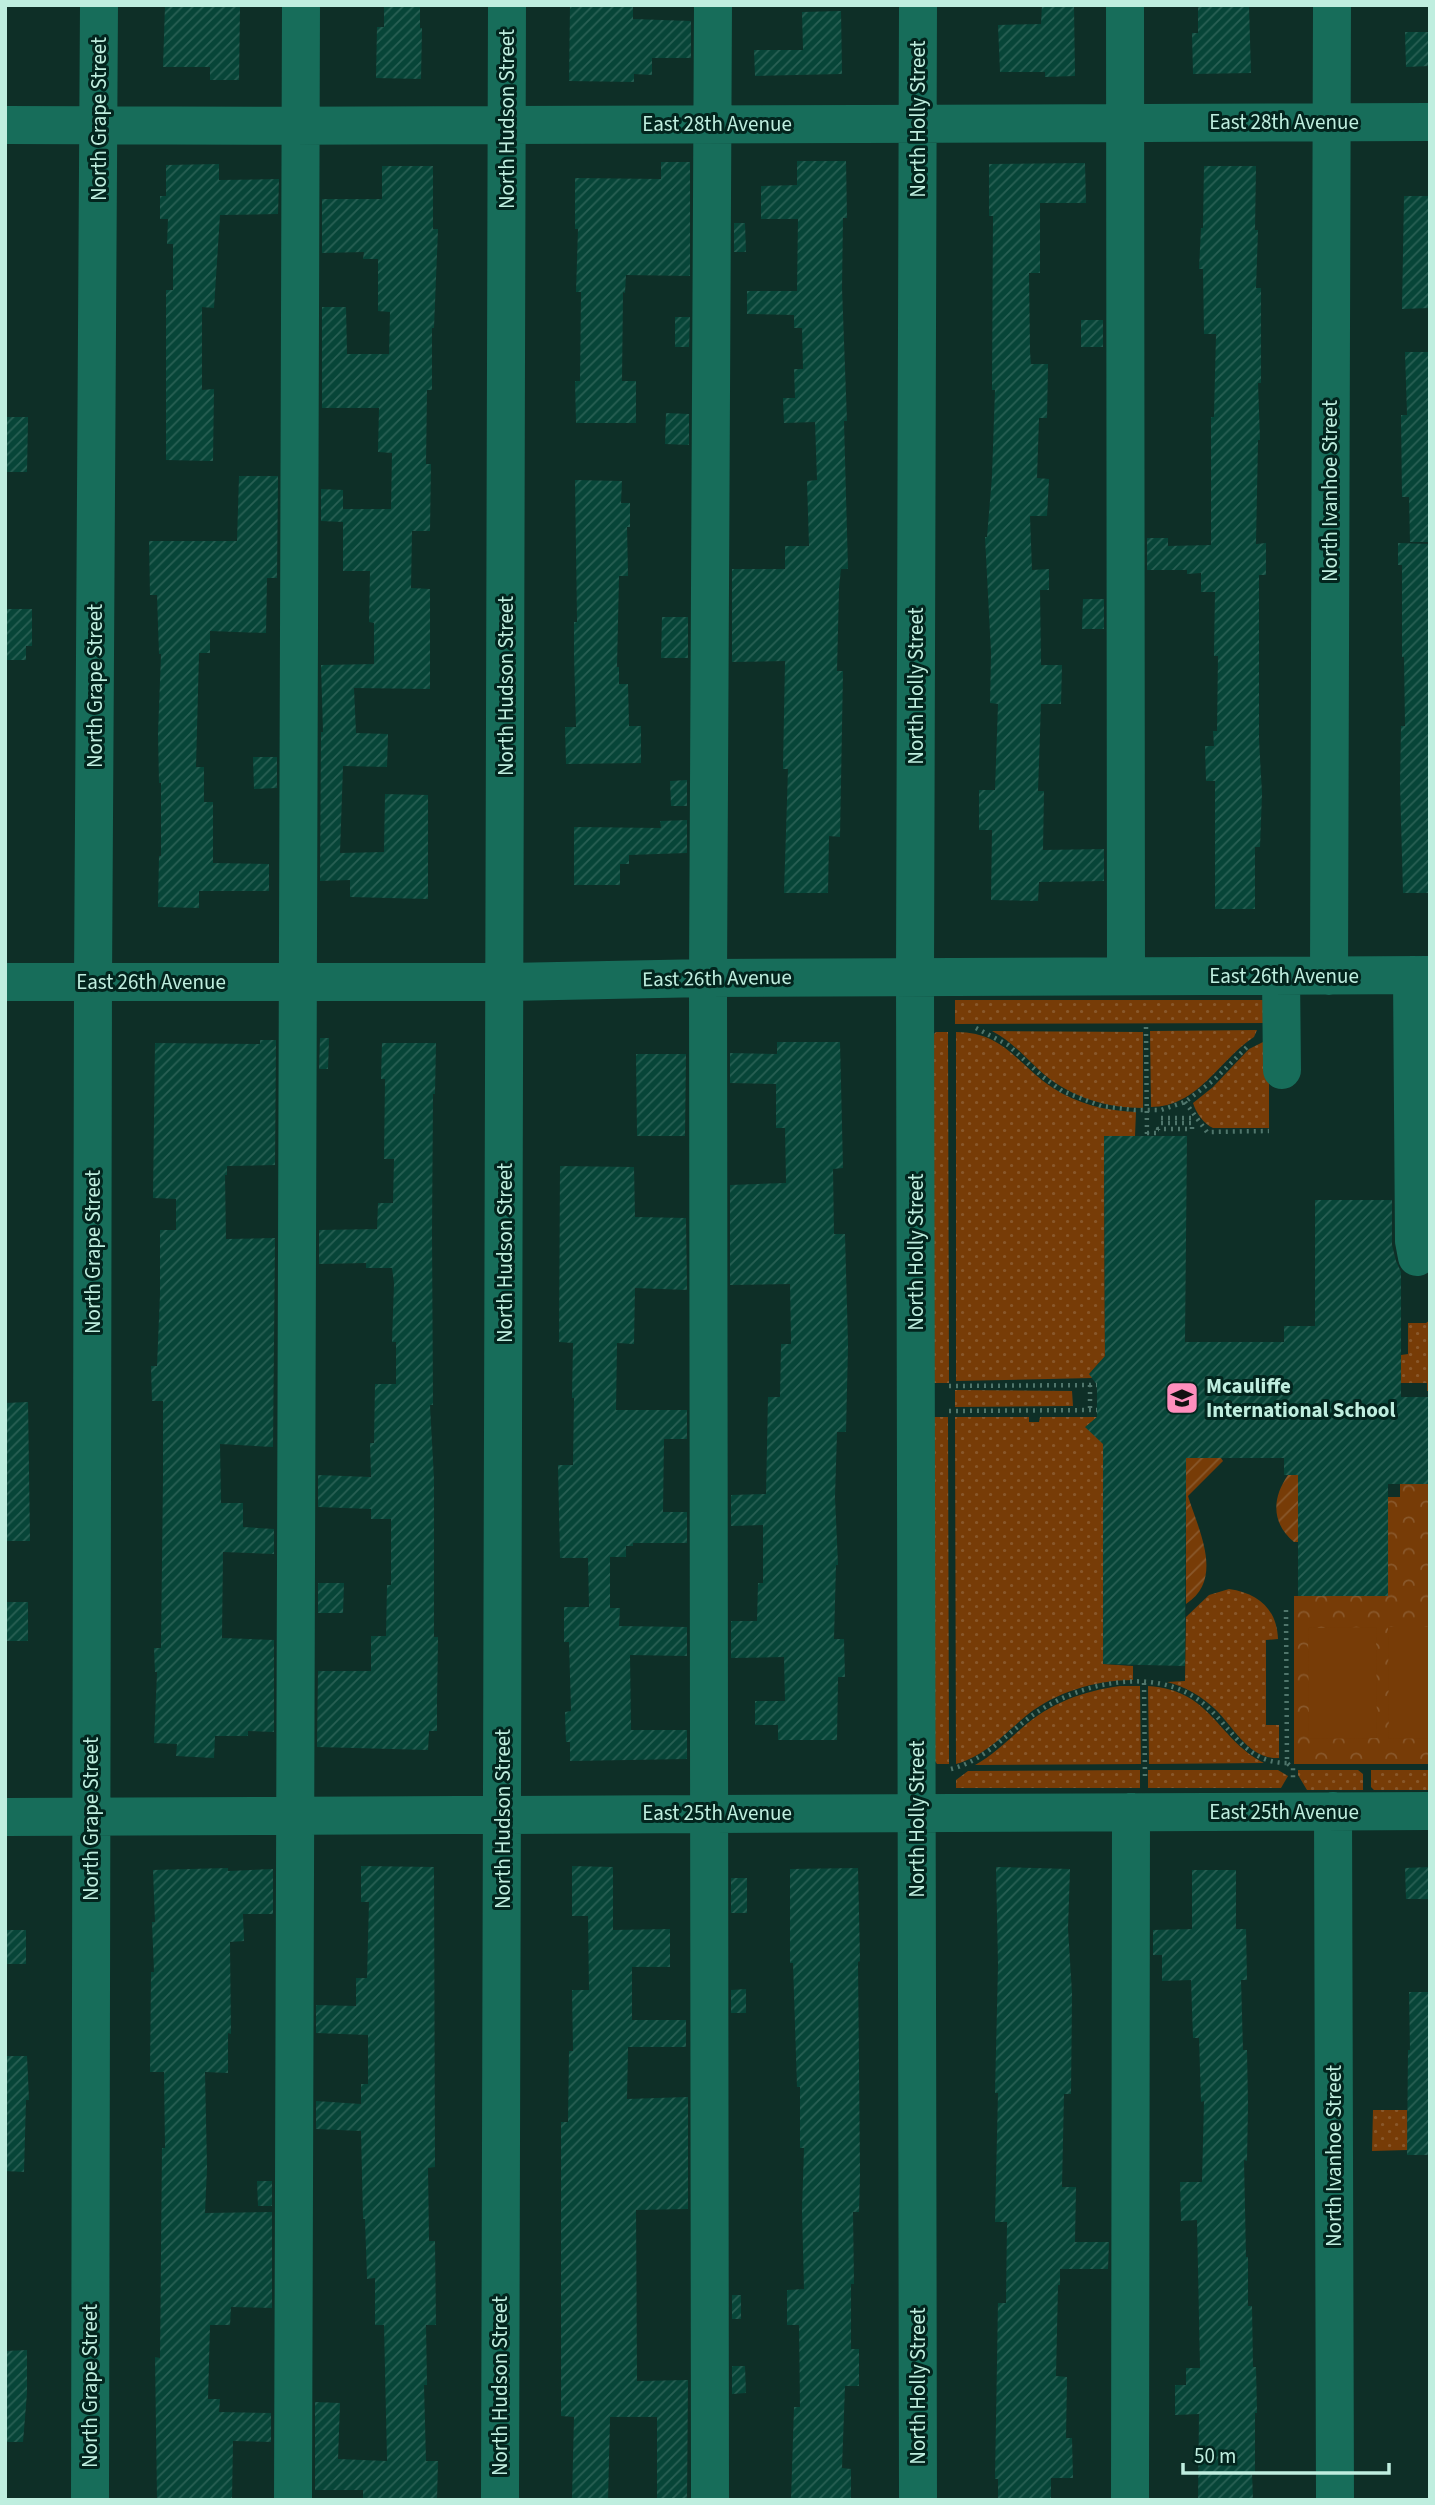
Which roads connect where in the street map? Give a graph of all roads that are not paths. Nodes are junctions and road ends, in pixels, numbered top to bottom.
1 (99, 5) edge
2 (301, 5) edge
3 (507, 5) edge
4 (713, 5) edge
5 (918, 5) edge
6 (1125, 5) edge
7 (1332, 5) edge
8 (1125, 121) junction
9 (1331, 122) junction
10 (1430, 122) edge
11 (918, 123) junction
12 (713, 124) junction
13 (5, 125) edge
14 (99, 126) junction
15 (507, 126) junction
16 (301, 127) junction
17 (1421, 975) edge
18 (1126, 976) junction
19 (1281, 976) junction
20 (1329, 976) junction
21 (915, 977) junction
22 (708, 978) junction
23 (5, 982) edge
24 (93, 982) junction
25 (299, 982) junction
26 (505, 982) junction
27 (1282, 1070) dead end
28 (1417, 1257) dead end
29 (1138, 1801) junction
30 (1333, 1811) junction
31 (1430, 1811) edge
32 (708, 1813) junction
33 (917, 1813) junction
34 (296, 1815) junction
35 (503, 1815) junction
36 (91, 1816) junction
37 (5, 1817) edge
38 (90, 2500) edge
39 (293, 2500) edge
40 (500, 2500) edge
41 (710, 2500) edge
42 (918, 2500) edge
43 (1130, 2500) edge
44 (1335, 2500) edge

1 - 14 street, North Grape Street
2 - 16 street
3 - 15 street, North Hudson Street
4 - 12 street
5 - 11 street, North Holly Street
6 - 8 street
7 - 9 street, North Ivanhoe Street
8 - 9 street, East 28th Avenue
8 - 11 street, East 28th Avenue
8 - 18 street
9 - 10 street, East 28th Avenue
9 - 20 street, North Ivanhoe Street
11 - 12 street, East 28th Avenue
11 - 21 street, North Holly Street
12 - 15 street, East 28th Avenue
12 - 22 street
13 - 14 street, East 28th Avenue
14 - 16 street, East 28th Avenue
14 - 24 street, North Grape Street
15 - 16 street, East 28th Avenue
15 - 26 street, North Hudson Street
16 - 25 street
17 - 20 street, East 26th Avenue
17 - 28 street
18 - 19 street, East 26th Avenue
18 - 21 street, East 26th Avenue
19 - 20 street, East 26th Avenue
19 - 27 street
21 - 22 street, East 26th Avenue
21 - 33 street, North Holly Street
22 - 26 street, East 26th Avenue
22 - 32 street
23 - 24 street, East 26th Avenue
24 - 25 street, East 26th Avenue
24 - 36 street, North Grape Street
25 - 26 street, East 26th Avenue
25 - 34 street
26 - 35 street, North Hudson Street
29 - 30 street, East 25th Avenue
29 - 33 street, East 25th Avenue
29 - 43 street
30 - 31 street, East 25th Avenue
30 - 44 street, North Ivanhoe Street
32 - 33 street, East 25th Avenue
32 - 35 street, East 25th Avenue
32 - 41 street
33 - 42 street, North Holly Street
34 - 35 street, East 25th Avenue
34 - 36 street, East 25th Avenue
34 - 39 street
35 - 40 street, North Hudson Street
36 - 37 street, East 25th Avenue
36 - 38 street, North Grape Street

